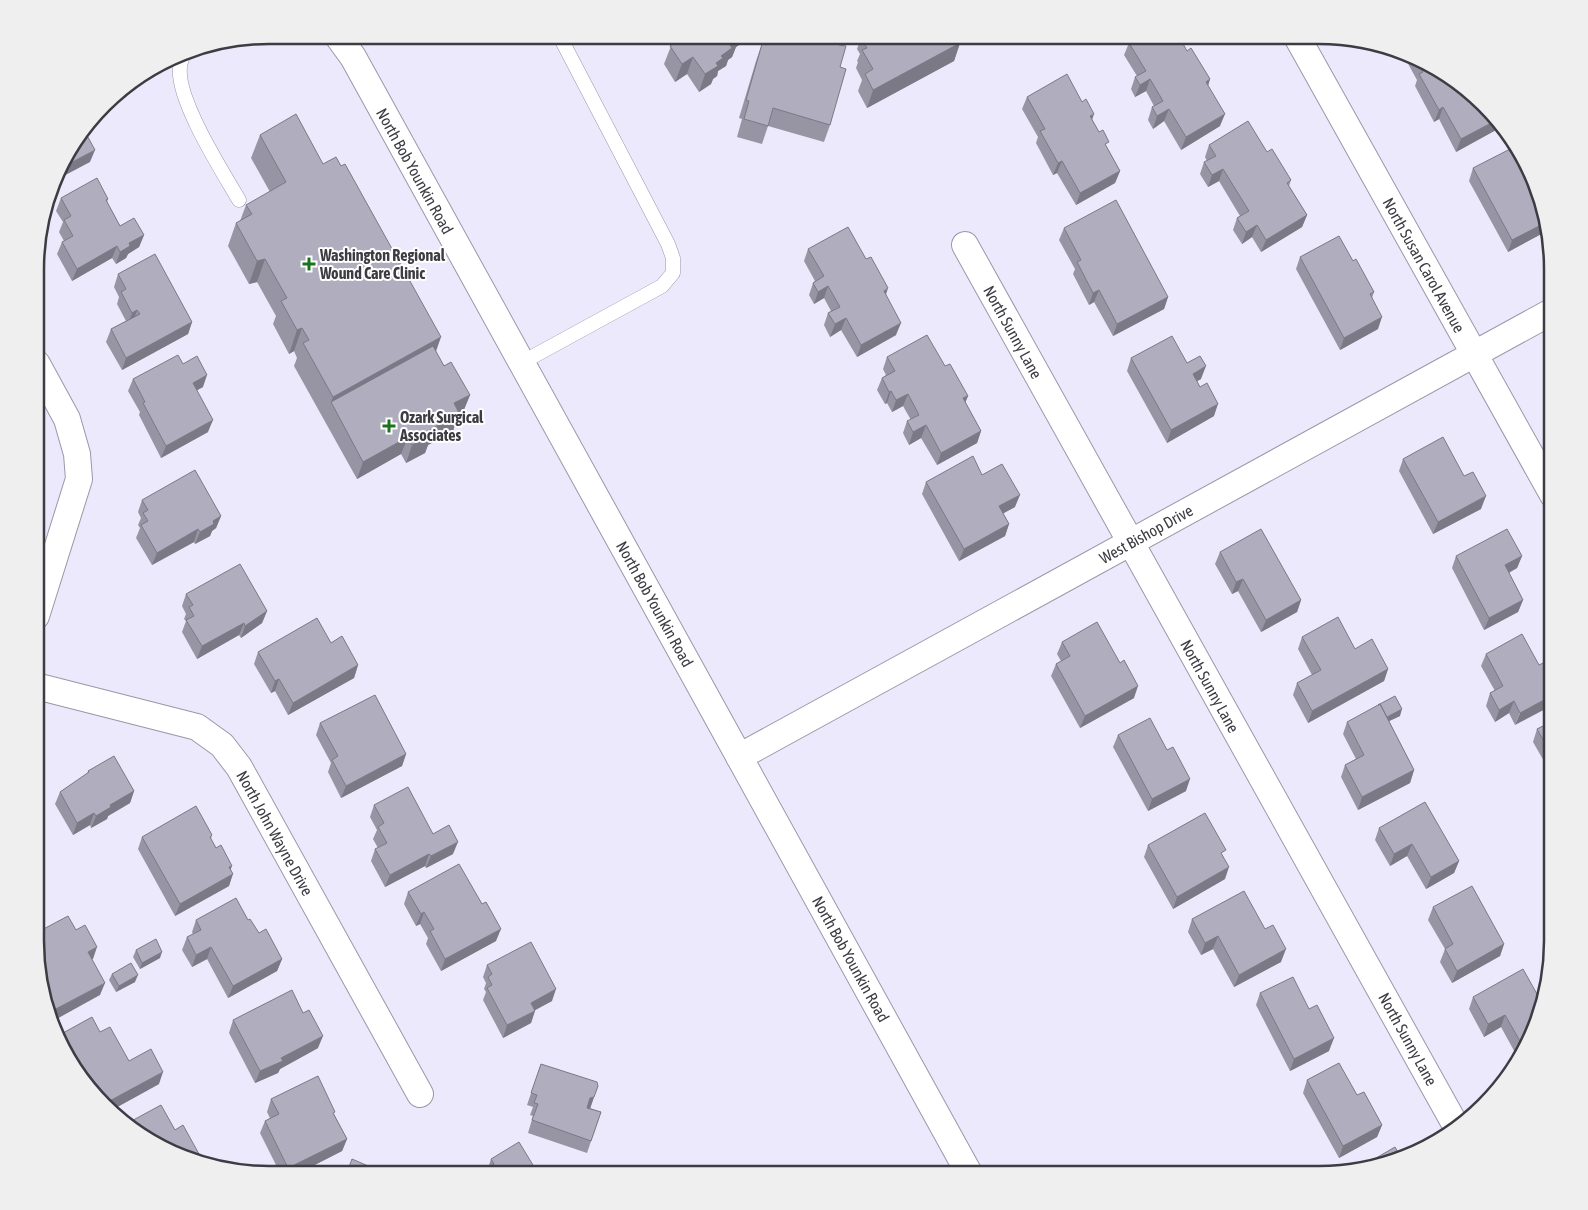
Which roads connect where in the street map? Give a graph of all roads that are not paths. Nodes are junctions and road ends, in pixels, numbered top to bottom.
1 (344, 44) edge
2 (564, 44) edge
3 (1300, 44) edge
4 (182, 61) edge
5 (239, 200) dead end
6 (965, 245) dead end
7 (1544, 316) edge
8 (1474, 354) junction
9 (521, 363) junction
10 (44, 377) edge
11 (1544, 479) edge
12 (1130, 543) junction
13 (44, 591) edge
14 (44, 688) edge
15 (739, 757) junction
16 (420, 1094) dead end
17 (1454, 1122) edge
18 (965, 1166) edge

1 - 9 street, North Bob Younkin Road
2 - 9 lane
3 - 8 street, North Susan Carol Avenue
4 - 5 lane
6 - 12 street, North Sunny Lane
7 - 8 street, West Bishop Drive
8 - 11 street, North Susan Carol Avenue
8 - 12 street, West Bishop Drive
9 - 15 street, North Bob Younkin Road
10 - 13 street
12 - 15 street, West Bishop Drive
12 - 17 street, North Sunny Lane
14 - 16 street, North John Wayne Drive
15 - 18 street, North Bob Younkin Road

